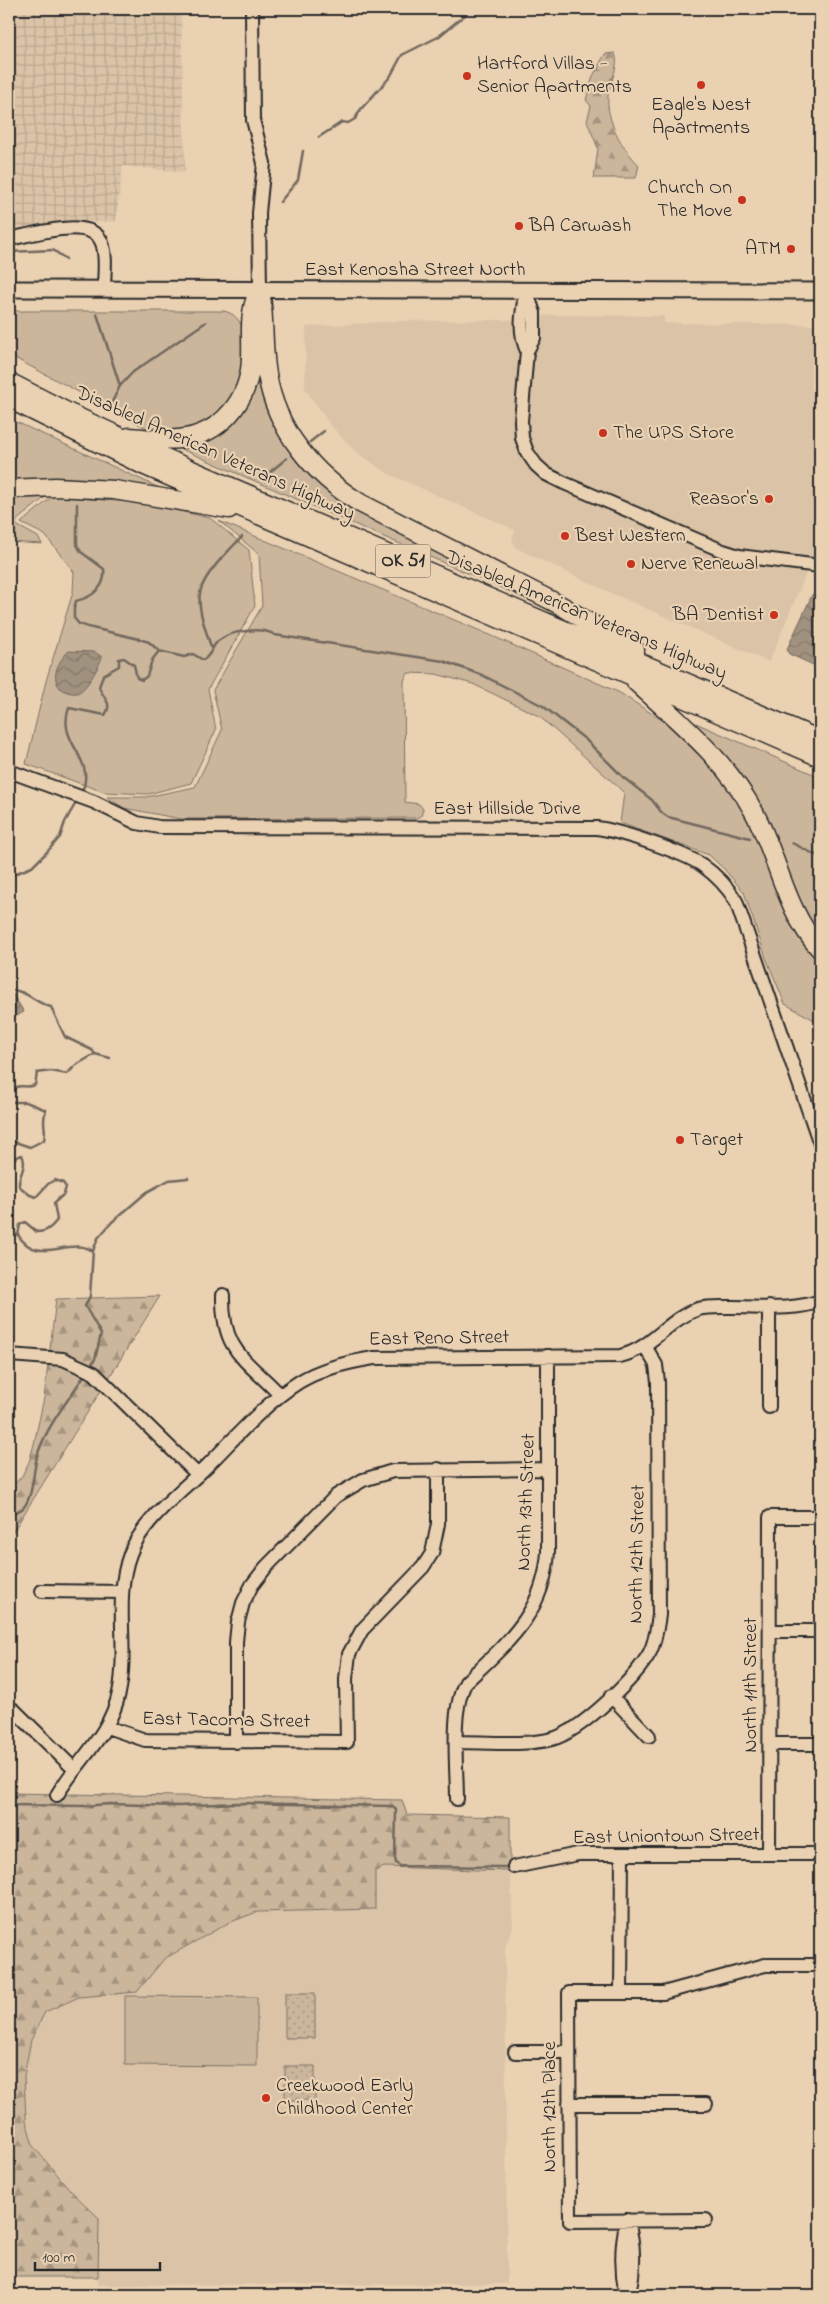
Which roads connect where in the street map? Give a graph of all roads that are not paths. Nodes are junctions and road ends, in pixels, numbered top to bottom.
1 (252, 9) edge
2 (9, 239) edge
3 (9, 289) edge
4 (104, 289) junction
5 (260, 289) junction
6 (526, 290) junction
7 (820, 291) edge
8 (9, 382) edge
9 (9, 399) edge
10 (117, 436) junction
11 (9, 488) edge
12 (254, 512) junction
13 (820, 566) edge
14 (628, 674) junction
15 (690, 684) junction
16 (820, 740) edge
17 (820, 757) edge
18 (9, 772) edge
19 (820, 949) edge
20 (820, 1144) edge
21 (223, 1295) dead end
22 (820, 1301) edge
23 (770, 1307) junction
24 (645, 1346) junction
25 (9, 1355) edge
26 (548, 1356) junction
27 (280, 1395) junction
28 (769, 1407) dead end
29 (438, 1469) junction
30 (548, 1469) junction
31 (198, 1475) junction
32 (820, 1517) edge
33 (42, 1591) dead end
34 (122, 1592) junction
35 (770, 1631) junction
36 (820, 1631) edge
37 (611, 1696) junction
38 (14, 1710) dead end
39 (107, 1727) junction
40 (649, 1736) dead end
41 (236, 1742) junction
42 (457, 1742) junction
43 (770, 1744) junction
44 (820, 1744) edge
45 (74, 1770) junction
46 (56, 1795) dead end
47 (457, 1799) dead end
48 (769, 1854) junction
49 (820, 1854) edge
50 (622, 1855) junction
51 (514, 1867) dead end
52 (820, 1965) edge
53 (621, 1993) junction
54 (515, 2052) dead end
55 (568, 2052) junction
56 (569, 2104) junction
57 (706, 2104) dead end
58 (627, 2220) junction
59 (706, 2220) dead end
60 (627, 2295) edge

1 - 5 street
2 - 4 street
3 - 4 main road, East Kenosha Street North
4 - 5 main road, East Kenosha Street North
5 - 6 main road, East Kenosha Street North
5 - 10 highway
5 - 15 highway
6 - 7 main road, East Kenosha Street North
6 - 13 street
8 - 10 highway, Disabled American Veterans Highway / OK 51
9 - 12 highway, Disabled American Veterans Highway / OK 51
10 - 15 highway, Disabled American Veterans Highway / OK 51
11 - 12 highway
12 - 14 highway, Disabled American Veterans Highway / OK 51
14 - 17 highway, Disabled American Veterans Highway / OK 51
14 - 19 highway
15 - 16 highway, Disabled American Veterans Highway / OK 51
18 - 20 street, East Hillside Drive
21 - 27 street
22 - 23 street, East Reno Street
23 - 24 street, East Reno Street
23 - 28 street
24 - 26 street, East Reno Street
24 - 37 street, North 12th Street
25 - 31 street
26 - 27 street, East Reno Street
26 - 30 street, North 13th Street
27 - 31 street, East Reno Street
29 - 30 street
29 - 41 street
29 - 41 street, East Tacoma Street
30 - 42 street, North 13th Street
31 - 34 street, East Reno Street
32 - 35 street, North 11th Street
33 - 34 street
34 - 39 street, East Reno Street
35 - 36 street
35 - 43 street, North 11th Street
37 - 40 street
37 - 42 street
38 - 45 street
39 - 41 street, East Tacoma Street
39 - 45 street, East Reno Street
42 - 47 street, North 13th Street
43 - 44 street
43 - 48 street, North 11th Street
45 - 46 street, East Reno Street
48 - 49 street, East Uniontown Street
48 - 50 street, East Uniontown Street
50 - 51 street, East Uniontown Street
50 - 53 street
52 - 53 street
53 - 55 street, North 12th Place
54 - 55 street
55 - 56 street, North 12th Place
56 - 57 street
56 - 58 street, North 12th Place
58 - 59 street
58 - 60 street

